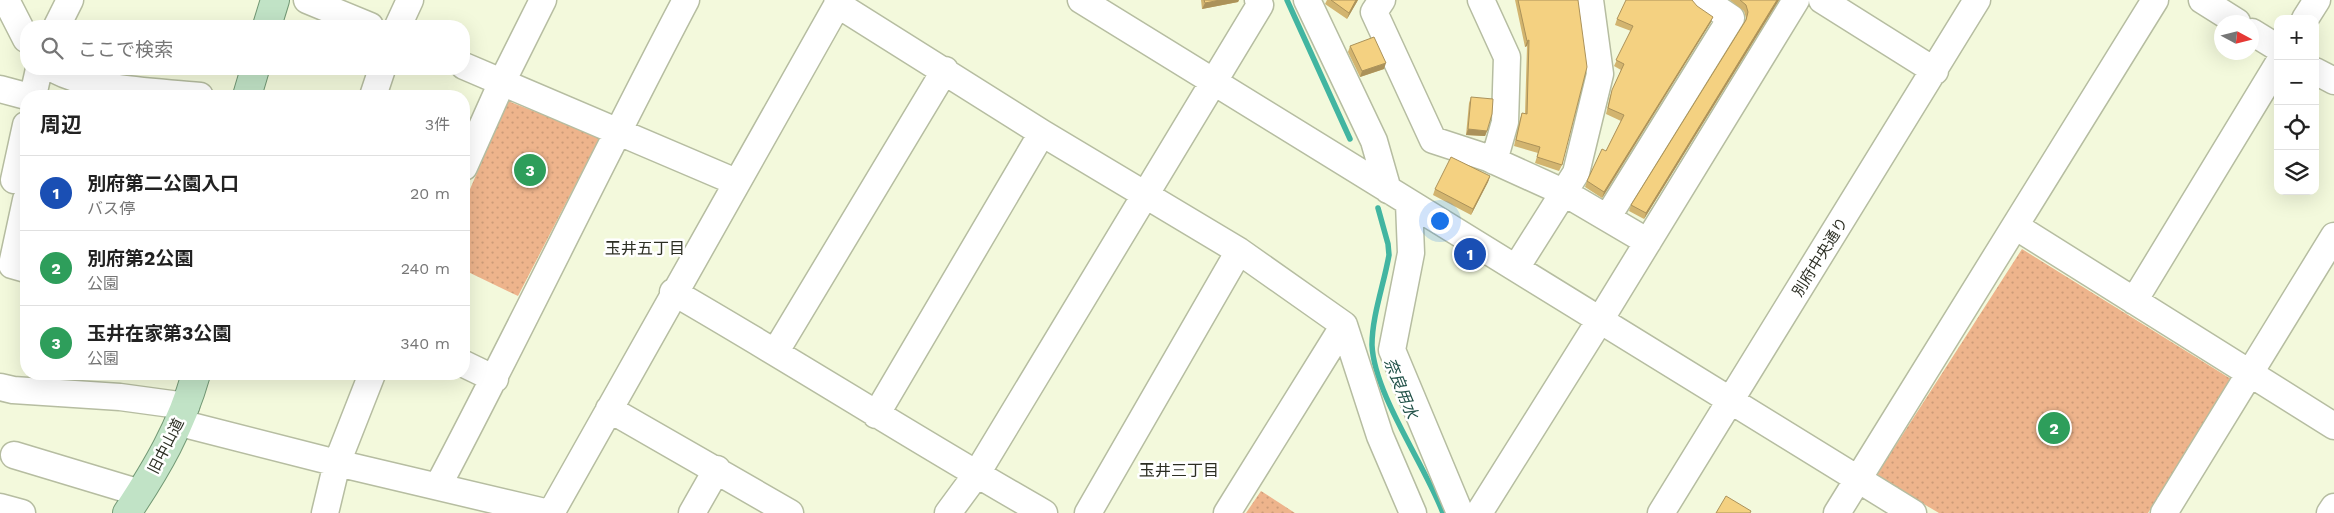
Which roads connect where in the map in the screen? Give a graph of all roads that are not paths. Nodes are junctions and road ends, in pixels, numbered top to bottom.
1 (6, 0) edge
2 (70, 0) edge
3 (275, 0) edge
4 (307, 0) edge
5 (410, 0) edge
6 (543, 0) edge
7 (686, 0) edge
8 (1258, 0) edge
9 (1382, 0) edge
10 (1481, 0) edge
11 (1590, 0) edge
12 (1704, 0) edge
13 (1796, 0) edge
14 (1822, 0) edge
15 (1978, 0) edge
16 (2155, 0) edge
17 (2202, 0) edge
18 (2317, 0) edge
19 (1085, 1) edge
20 (838, 2) edge
21 (1309, 2) edge
22 (2226, 15) edge
23 (2308, 15) edge
24 (60, 20) edge
25 (269, 20) edge
26 (355, 20) edge
27 (401, 20) edge
28 (20, 27) edge
29 (2259, 36) edge
30 (2274, 46) edge
31 (470, 69) edge
32 (944, 70) junction
33 (1936, 71) junction
34 (2274, 71) edge
35 (2319, 72) edge
36 (38, 75) edge
37 (64, 75) edge
38 (253, 75) edge
39 (380, 75) edge
40 (2334, 81) edge
41 (502, 82) junction
42 (1215, 82) junction
43 (0, 89) edge
44 (34, 90) edge
45 (147, 90) edge
46 (249, 90) edge
47 (375, 90) edge
48 (20, 94) edge
49 (617, 131) junction
50 (1042, 133) junction
51 (470, 154) edge
52 (1494, 160) junction
53 (20, 165) edge
54 (736, 182) junction
55 (17, 185) edge
56 (1564, 192) junction
57 (1145, 194) junction
58 (1399, 196) junction
59 (1607, 218) junction
60 (2015, 226) junction
61 (2334, 236) edge
62 (1648, 242) junction
63 (1239, 251) junction
64 (20, 267) edge
65 (1516, 268) junction
66 (673, 292) junction
67 (2134, 301) junction
68 (1600, 320) junction
69 (1344, 325) junction
70 (776, 351) junction
71 (470, 367) edge
72 (2250, 373) junction
73 (495, 378) junction
74 (194, 380) edge
75 (370, 380) edge
76 (0, 387) edge
77 (1731, 400) junction
78 (609, 409) junction
79 (183, 414) junction
80 (876, 415) junction
81 (2334, 426) edge
82 (14, 455) dead end
83 (337, 463) junction
84 (717, 469) junction
85 (976, 475) junction
86 (1858, 479) junction
87 (438, 486) junction
88 (133, 503) edge
89 (0, 507) edge
90 (2334, 507) edge
91 (22, 513) edge
92 (325, 513) edge
93 (550, 513) edge
94 (692, 513) edge
95 (790, 513) edge
96 (948, 513) edge
97 (1044, 513) edge
98 (1088, 513) edge
99 (1227, 513) edge
100 (1413, 513) edge
101 (1460, 513) edge
102 (1479, 513) edge
103 (1661, 513) edge
104 (1837, 513) edge
105 (1913, 513) edge
106 (2164, 513) edge
107 (2330, 513) edge

1 - 28 street
2 - 24 street
3 - 25 main road
4 - 26 street
5 - 27 street
6 - 41 street
7 - 49 street
8 - 42 street
9 - 52 street
10 - 52 street
11 - 56 street
12 - 59 street
13 - 62 street
14 - 33 street
15 - 33 street, 別府中央通り
16 - 60 street
17 - 22 street
18 - 23 street
19 - 42 street
20 - 32 street
20 - 54 street
21 - 58 street
29 - 30 street
31 - 41 street
32 - 50 street
32 - 70 street
33 - 77 street, 別府中央通り
34 - 67 street
35 - 40 street
36 - 44 street
37 - 45 street
38 - 46 main road
39 - 47 street
41 - 49 street
41 - 51 street
42 - 57 street
42 - 58 street
43 - 48 street
49 - 54 street
49 - 73 street
50 - 57 street
50 - 80 street
52 - 56 street
53 - 55 street
54 - 66 street
55 - 64 street
56 - 59 street
56 - 65 street
57 - 63 street
57 - 85 street
58 - 65 street
58 - 101 street
59 - 62 street
60 - 67 street
60 - 86 street
61 - 72 street
62 - 68 street
63 - 69 street
63 - 98 street
65 - 68 street
66 - 70 street
66 - 78 street
67 - 72 street
68 - 77 street
68 - 102 street
69 - 99 street
69 - 100 street
70 - 80 street
71 - 73 street
72 - 81 street
72 - 106 street
73 - 87 street
74 - 79 main road, 旧中山道
75 - 83 street
76 - 79 street
77 - 86 street
77 - 103 street, 別府中央通り
78 - 84 street
78 - 93 street
79 - 83 street
79 - 88 main road, 旧中山道
80 - 85 street
82 - 88 street
83 - 87 street
83 - 92 street
84 - 94 street
84 - 95 street
85 - 96 street
85 - 97 street
86 - 104 street
86 - 105 street
87 - 93 street
89 - 91 street
90 - 107 street

